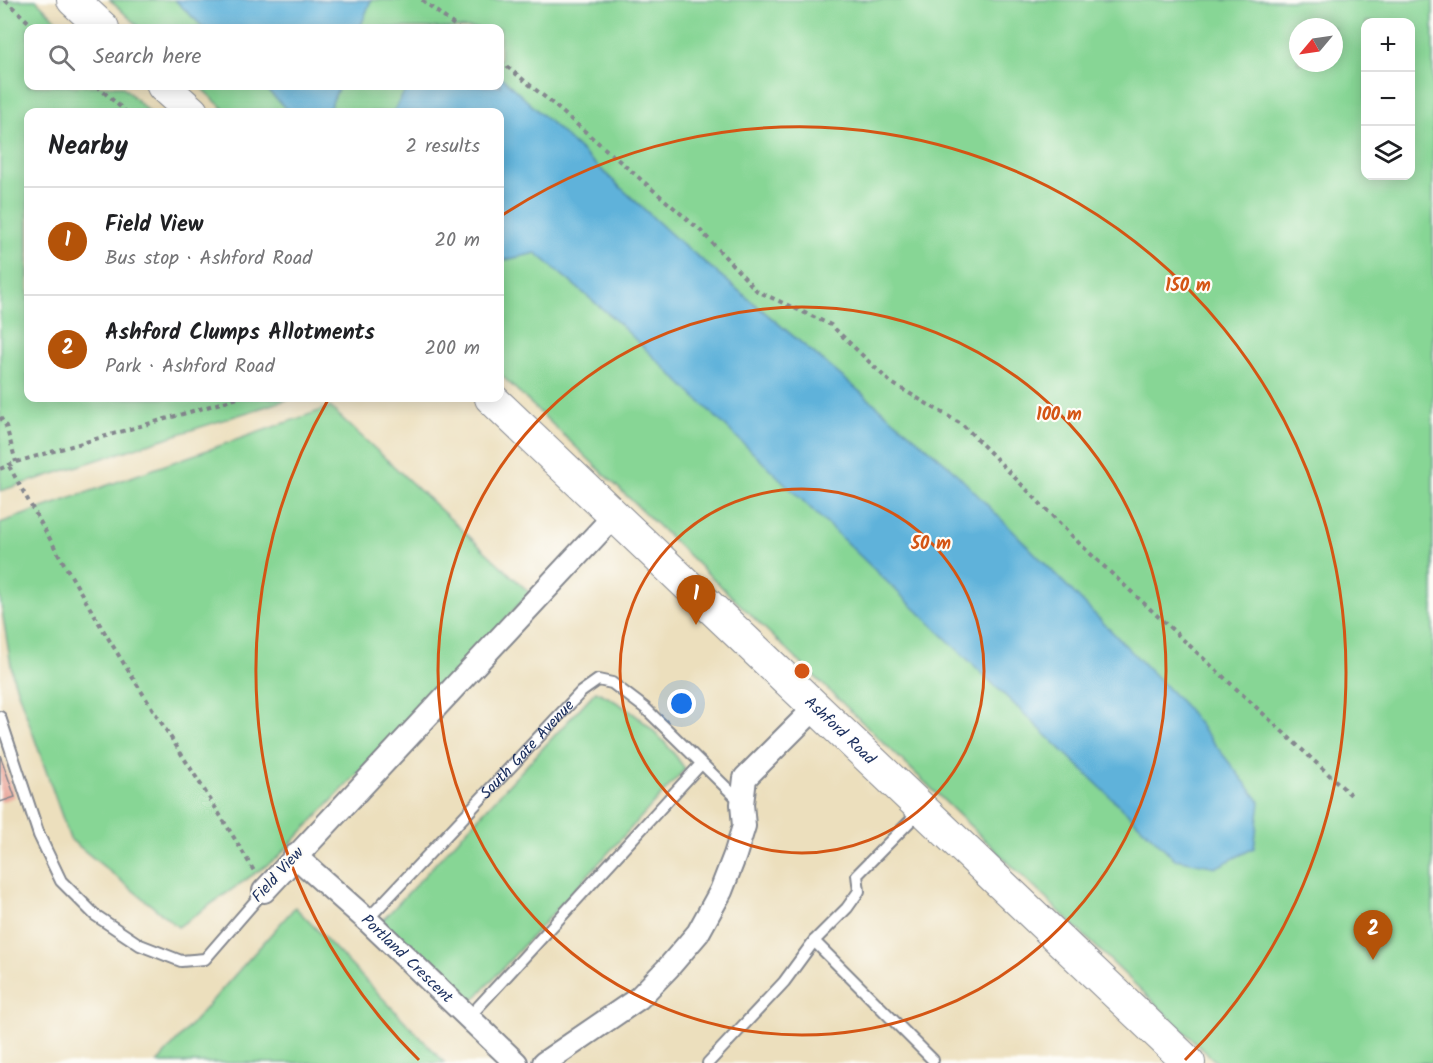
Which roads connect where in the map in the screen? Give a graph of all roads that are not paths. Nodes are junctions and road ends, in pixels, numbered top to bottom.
1 (73, 0) edge
2 (99, 24) edge
3 (167, 90) edge
4 (188, 108) edge
5 (495, 402) edge
6 (615, 516) junction
7 (816, 707) junction
8 (0, 717) edge
9 (701, 764) junction
10 (742, 804) junction
11 (922, 810) junction
12 (295, 856) junction
13 (264, 890) joint
14 (367, 920) junction
15 (814, 941) junction
16 (468, 1018) junction
17 (933, 1060) dead end
18 (516, 1063) edge
19 (544, 1063) edge
20 (708, 1063) edge
21 (1189, 1063) edge

1 - 2 main road
3 - 4 main road
5 - 6 main road, Ashford Road
6 - 7 main road, Ashford Road
6 - 12 street, Field View
7 - 10 street
7 - 11 main road, Ashford Road
8 - 13 lane, Field View
9 - 10 lane, South Gate Avenue
9 - 14 lane, South Gate Avenue
9 - 16 lane
10 - 19 street
11 - 15 lane
11 - 21 main road, Ashford Road
12 - 13 street, Field View
12 - 14 street, Portland Crescent
14 - 16 street, Portland Crescent
15 - 17 lane
15 - 20 lane
16 - 18 street, Portland Crescent

